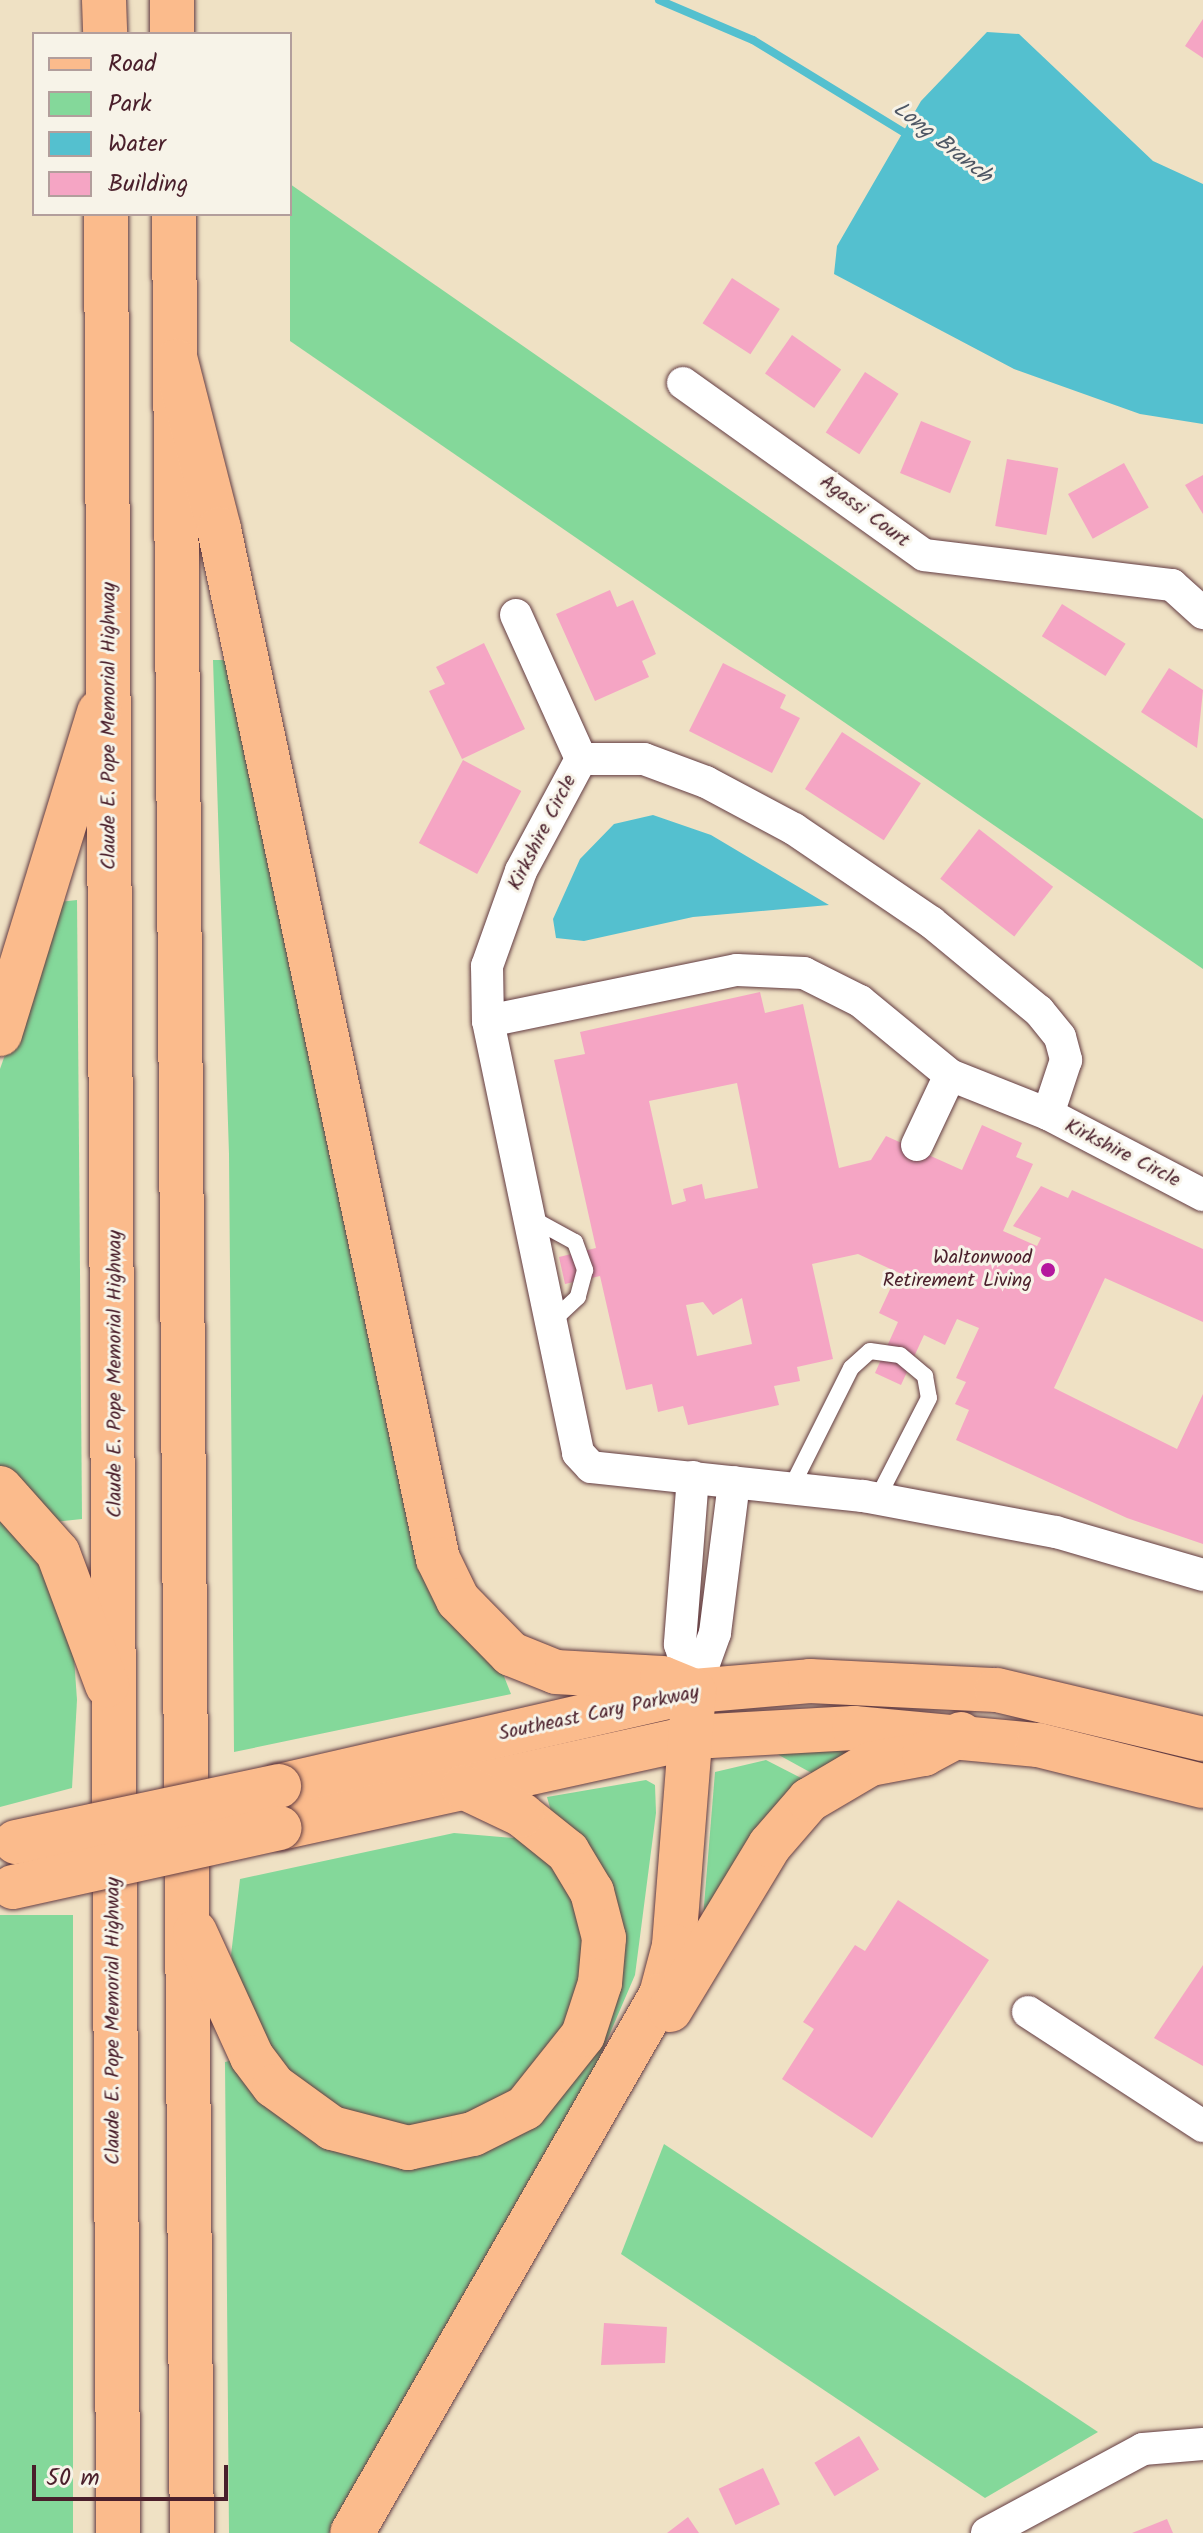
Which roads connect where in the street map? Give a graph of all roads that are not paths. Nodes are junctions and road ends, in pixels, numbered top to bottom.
1 (104, 0) edge
2 (172, 0) edge
3 (105, 32) edge
4 (172, 32) edge
5 (106, 216) edge
6 (174, 216) edge
7 (176, 361) junction
8 (683, 383) dead end
9 (1203, 613) edge
10 (516, 615) dead end
11 (110, 679) junction
12 (581, 759) junction
13 (488, 1021) junction
14 (0, 1034) edge
15 (950, 1075) junction
16 (1048, 1114) junction
17 (917, 1145) dead end
18 (1203, 1195) edge
19 (693, 1477) junction
20 (734, 1482) junction
21 (0, 1488) edge
22 (791, 1488) junction
23 (877, 1499) junction
24 (1203, 1575) edge
25 (694, 1691) junction
26 (111, 1699) junction
27 (961, 1734) junction
28 (693, 1737) junction
29 (1203, 1739) edge
30 (1203, 1786) edge
31 (463, 1787) junction
32 (8, 1844) edge
33 (6, 1888) edge
34 (186, 1913) junction
35 (1028, 2012) dead end
36 (649, 2025) junction
37 (1203, 2126) edge
38 (1203, 2444) edge
39 (118, 2533) edge
40 (192, 2533) edge
41 (352, 2533) edge
42 (987, 2533) edge

1 - 3 main road
2 - 4 main road
5 - 11 main road, Claude E. Pope Memorial Highway
6 - 7 main road
7 - 25 main road
7 - 34 main road
8 - 9 street, Agassi Court
10 - 12 street
11 - 14 main road
11 - 26 main road, Claude E. Pope Memorial Highway
12 - 13 street, Kirkshire Circle
12 - 16 street, Kirkshire Circle
13 - 15 street
13 - 19 street, Kirkshire Circle
15 - 16 street
15 - 17 street
16 - 18 street, Kirkshire Circle
19 - 20 street, Kirkshire Circle
19 - 25 street
20 - 22 street, Kirkshire Circle
20 - 25 street
21 - 26 main road
22 - 23 street, Kirkshire Circle
22 - 23 lane
23 - 24 street, Kirkshire Circle
25 - 28 main road
25 - 29 main road, Southeast Cary Parkway
25 - 32 main road, Southeast Cary Parkway, bridge
26 - 39 main road, Claude E. Pope Memorial Highway
27 - 28 main road
27 - 30 main road
27 - 36 main road
28 - 31 main road
28 - 36 main road
31 - 33 main road, bridge
31 - 34 main road
34 - 40 main road
35 - 37 street
36 - 41 main road
38 - 42 street

